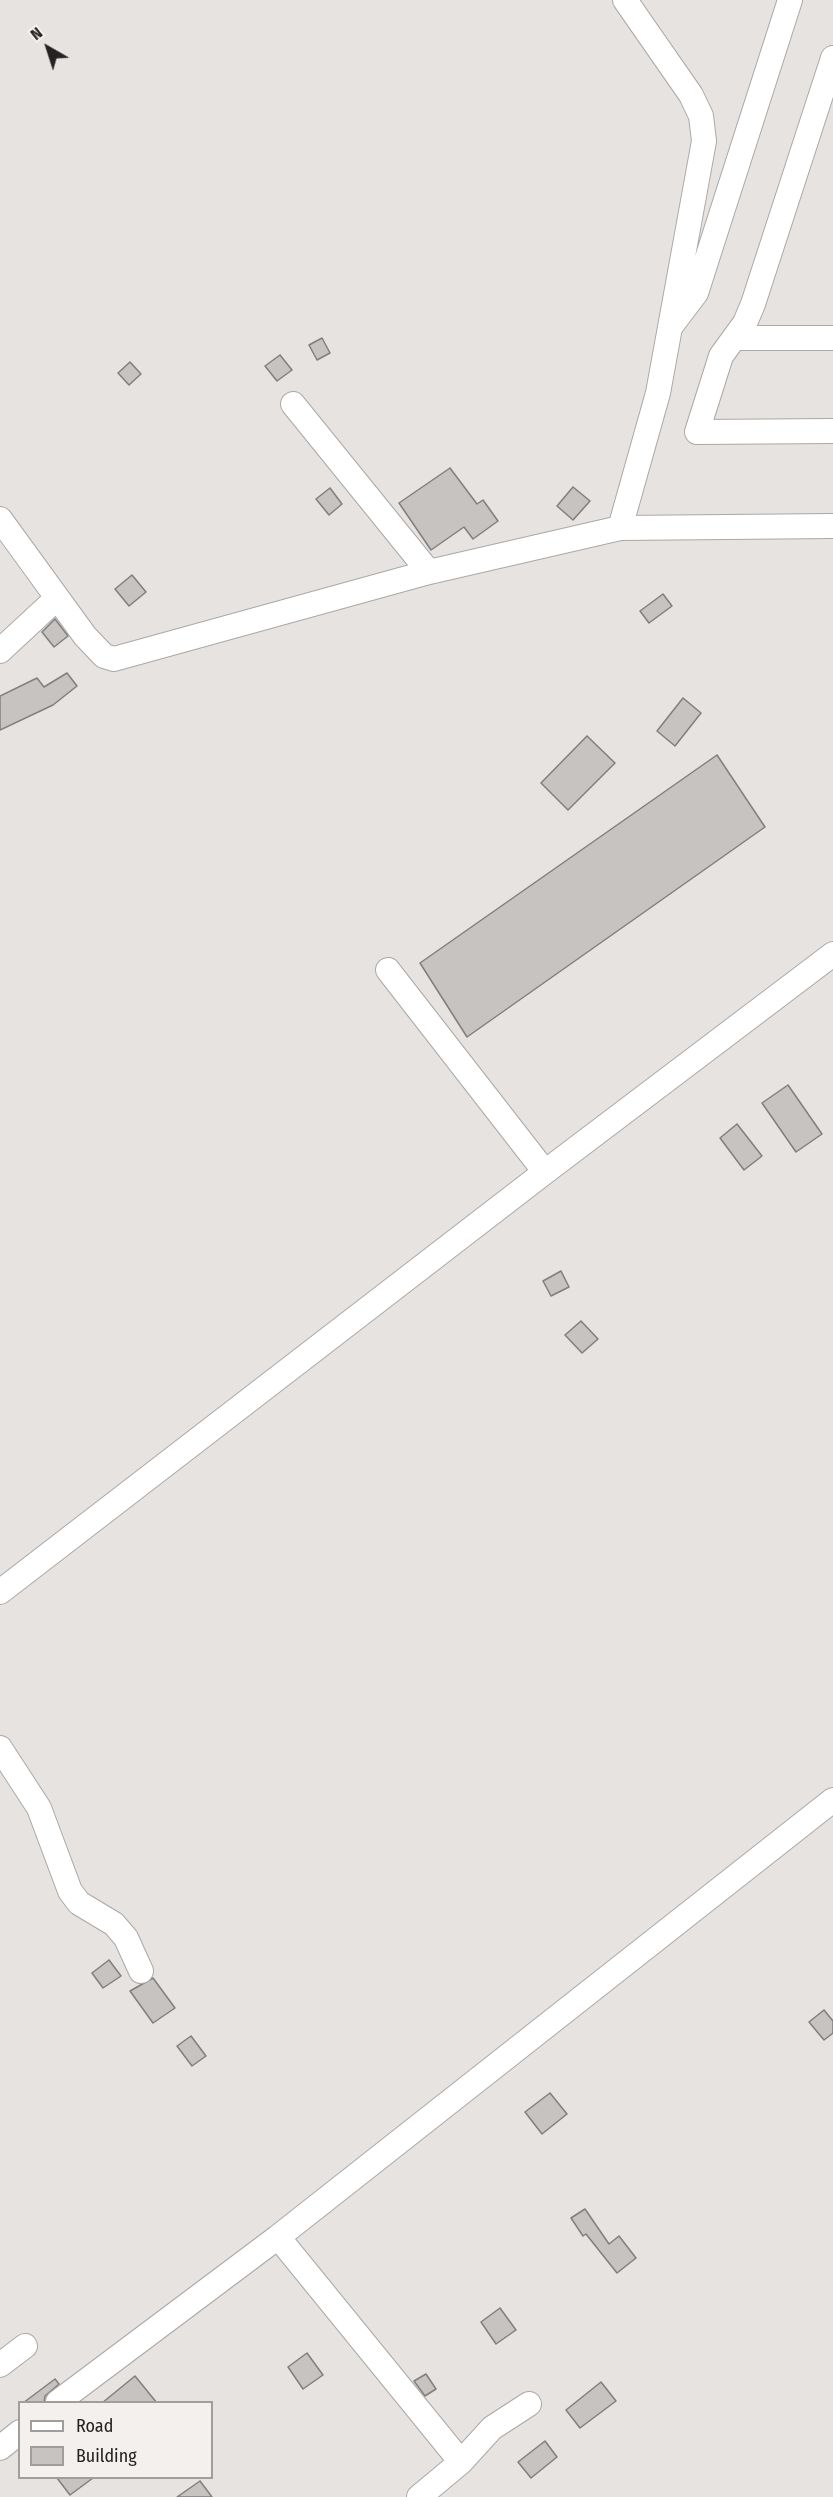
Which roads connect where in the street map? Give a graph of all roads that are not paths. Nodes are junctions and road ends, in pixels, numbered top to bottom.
1 (625, 0) edge
2 (790, 0) edge
3 (833, 58) edge
4 (669, 327) junction
5 (832, 333) edge
6 (735, 338) junction
7 (293, 404) dead end
8 (833, 431) edge
9 (0, 519) edge
10 (833, 526) edge
11 (620, 528) junction
12 (429, 572) junction
13 (56, 599) junction
14 (0, 651) edge
15 (833, 954) edge
16 (388, 970) dead end
17 (545, 1172) junction
18 (0, 1592) edge
19 (0, 1748) edge
20 (833, 1800) edge
21 (141, 1971) dead end
22 (278, 2237) junction
23 (25, 2346) dead end
24 (0, 2365) edge
25 (61, 2401) edge
26 (529, 2404) dead end
27 (18, 2434) edge
28 (0, 2448) edge
29 (461, 2462) junction
30 (419, 2497) edge

1 - 4 street
2 - 4 street
3 - 6 street
4 - 11 street
5 - 6 street
6 - 8 street
7 - 12 street
9 - 13 street
10 - 11 street
11 - 12 street
12 - 13 street
13 - 14 street
15 - 17 street
16 - 17 street
17 - 18 street
19 - 21 street
20 - 22 street
22 - 25 street
22 - 29 street
23 - 24 street
26 - 29 street
27 - 28 street
29 - 30 street

